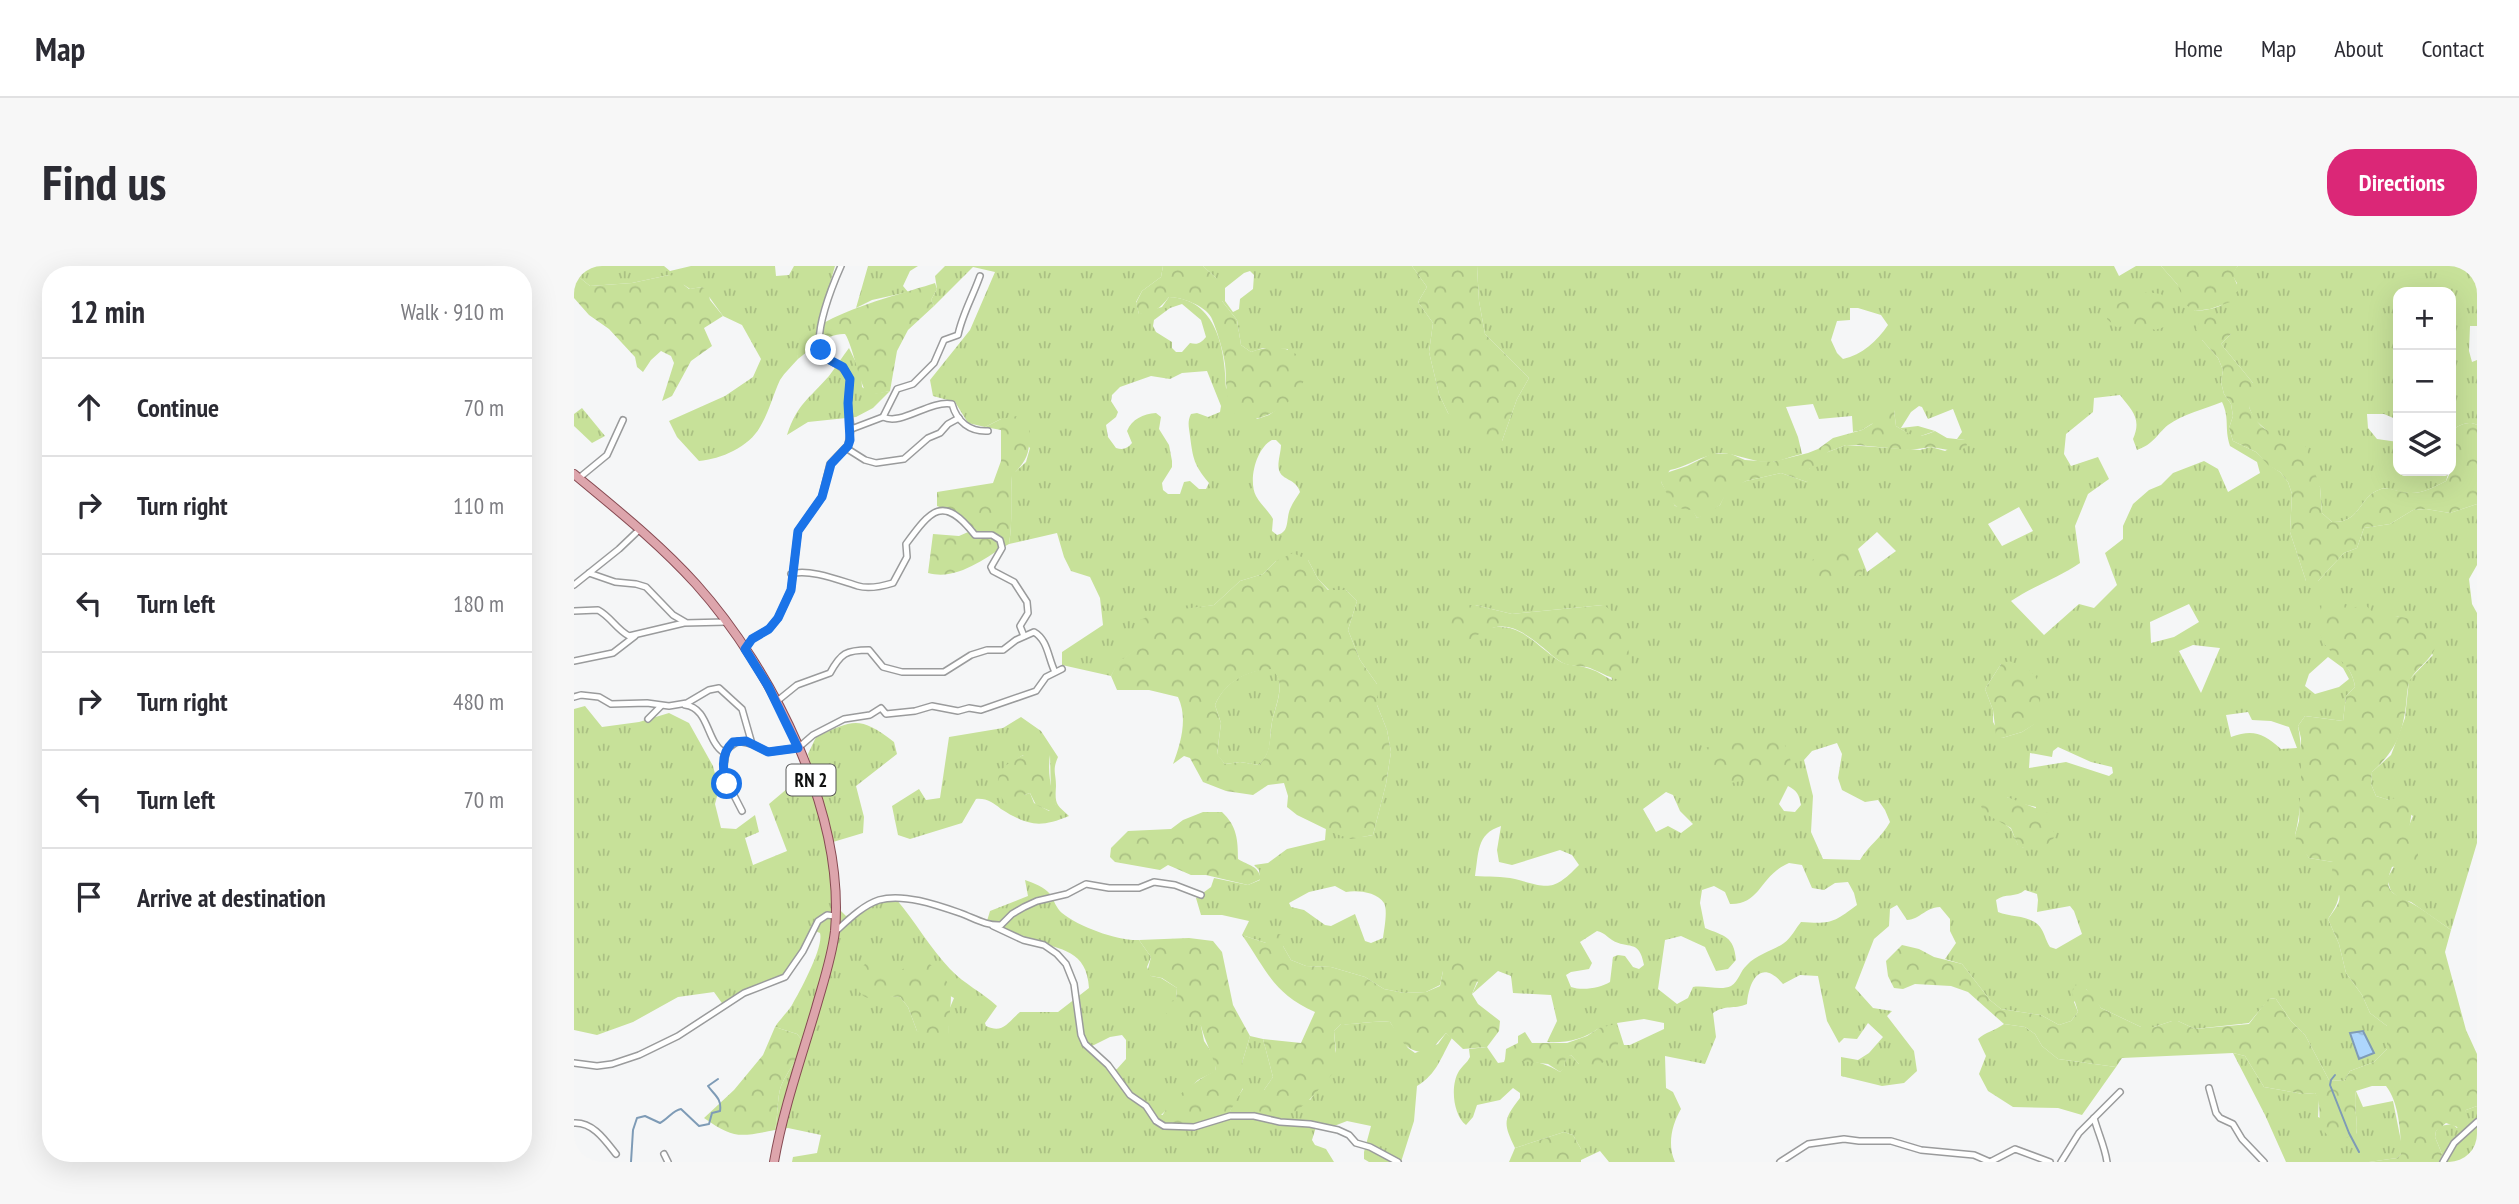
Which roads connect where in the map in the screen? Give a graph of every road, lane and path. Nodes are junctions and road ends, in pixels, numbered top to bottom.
1 (841, 266) edge
2 (980, 276) dead end
3 (883, 417) junction
4 (959, 418) junction
5 (623, 420) dead end
6 (851, 427) junction
7 (988, 432) dead end
8 (846, 448) junction
9 (576, 476) edge
10 (640, 529) junction
11 (589, 573) junction
12 (791, 575) junction
13 (574, 585) edge
14 (574, 611) edge
15 (726, 622) junction
16 (688, 623) junction
17 (635, 635) junction
18 (1024, 636) junction
19 (745, 649) junction
20 (574, 661) edge
21 (1062, 669) dead end
22 (1055, 671) junction
23 (574, 697) edge
24 (776, 702) junction
25 (680, 705) junction
26 (661, 706) junction
27 (648, 719) dead end
28 (752, 744) junction
29 (798, 748) junction
30 (726, 751) junction
31 (742, 811) dead end
32 (1201, 895) dead end
33 (835, 916) junction
34 (993, 926) junction
35 (835, 932) junction
36 (574, 1063) edge
37 (2209, 1088) dead end
38 (2120, 1092) dead end
39 (2094, 1118) junction
40 (2477, 1122) edge
41 (574, 1123) edge
42 (1934, 1152) junction
43 (616, 1154) dead end
44 (664, 1154) dead end
45 (668, 1162) edge
46 (774, 1162) edge
47 (1398, 1162) edge
48 (1780, 1162) edge
49 (1932, 1162) edge
50 (2050, 1162) edge
51 (2061, 1162) edge
52 (2107, 1162) edge
53 (2264, 1162) edge
54 (2443, 1162) edge

1 - 6 street
2 - 3 street
3 - 4 street
3 - 6 street
4 - 7 street
4 - 8 street
5 - 9 street
6 - 8 street
8 - 12 street
9 - 10 main road, RN 2
10 - 11 street
10 - 15 main road, RN 2
11 - 13 street
11 - 16 street
12 - 18 street
12 - 19 street
14 - 17 street
15 - 16 street
15 - 19 main road, RN 2
16 - 17 street
17 - 20 street
18 - 22 street
18 - 24 street
19 - 24 main road, RN 2
21 - 22 street
22 - 29 street
23 - 26 street
24 - 29 main road, RN 2
25 - 26 street
25 - 28 street
25 - 30 street
26 - 27 street
28 - 29 street
28 - 30 street
29 - 33 main road, RN 2
30 - 31 street
32 - 34 street
33 - 35 main road, RN 2
33 - 36 street
34 - 35 street
34 - 47 street
35 - 46 main road, RN 2
37 - 53 street
38 - 39 street
39 - 51 street
39 - 52 street
40 - 54 street
41 - 43 street
42 - 48 street
42 - 49 street
42 - 50 street
44 - 45 street

